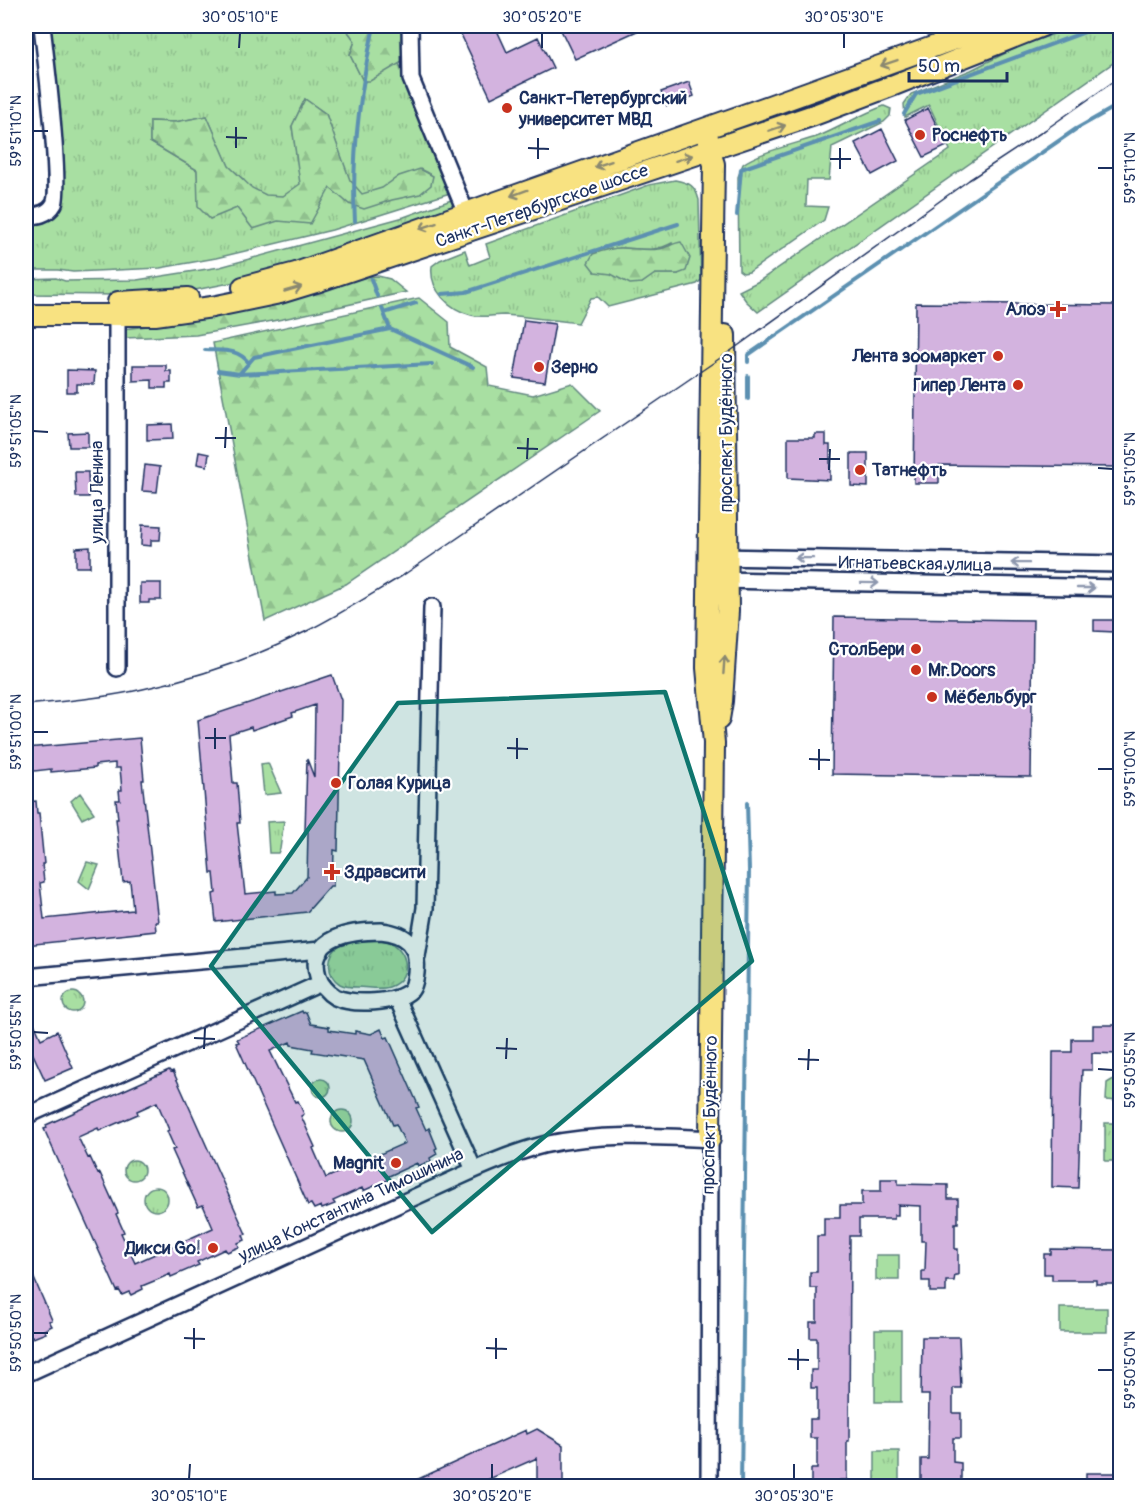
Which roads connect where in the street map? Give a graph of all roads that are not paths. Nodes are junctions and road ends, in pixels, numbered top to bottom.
1 (42, 26) edge
2 (410, 26) edge
3 (991, 26) edge
4 (1042, 26) edge
5 (707, 128) junction
6 (715, 148) junction
7 (466, 213) junction
8 (26, 216) edge
9 (26, 302) edge
10 (26, 315) edge
11 (117, 316) junction
12 (718, 557) junction
13 (1055, 563) junction
14 (1120, 564) edge
15 (708, 579) junction
16 (728, 580) junction
17 (1055, 587) junction
18 (1120, 588) edge
19 (432, 607) dead end
20 (117, 668) dead end
21 (714, 743) junction
22 (321, 950) junction
23 (417, 956) junction
24 (26, 977) edge
25 (321, 983) junction
26 (397, 998) junction
27 (26, 1116) edge
28 (710, 1139) junction
29 (474, 1170) junction
30 (26, 1374) edge
31 (709, 1486) edge

1 - 8 street
2 - 7 street
3 -> 5 main road, Санкт-Петербургское шоссе
6 -> 4 main road, Санкт-Петербургское шоссе
5 - 6 main road, проспект Будённого
5 -> 7 main road, Санкт-Петербургское шоссе
11 -> 6 main road, Санкт-Петербургское шоссе
6 - 12 main road, проспект Будённого
7 -> 9 main road, Санкт-Петербургское шоссе
10 - 11 main road, Санкт-Петербургское шоссе
11 - 20 street, улица Ленина
13 -> 12 street, Игнатьевская улица
12 - 15 main road, проспект Будённого
12 - 16 main road, проспект Будённого
13 - 14 street, Игнатьевская улица
13 - 17 street
15 - 16 street, Игнатьевская улица
15 - 21 main road, проспект Будённого
16 -> 17 street, Игнатьевская улица
21 -> 16 main road, проспект Будённого
17 -> 18 street, Игнатьевская улица
19 - 23 street
21 - 28 main road, проспект Будённого
22 - 23 street
22 - 24 street
22 - 25 street
23 - 26 street
25 - 26 street
25 - 27 street
26 - 29 street
28 - 29 street, улица Константина Тимошинина
28 - 31 street, проспект Будённого
29 - 30 street, улица Константина Тимошинина

